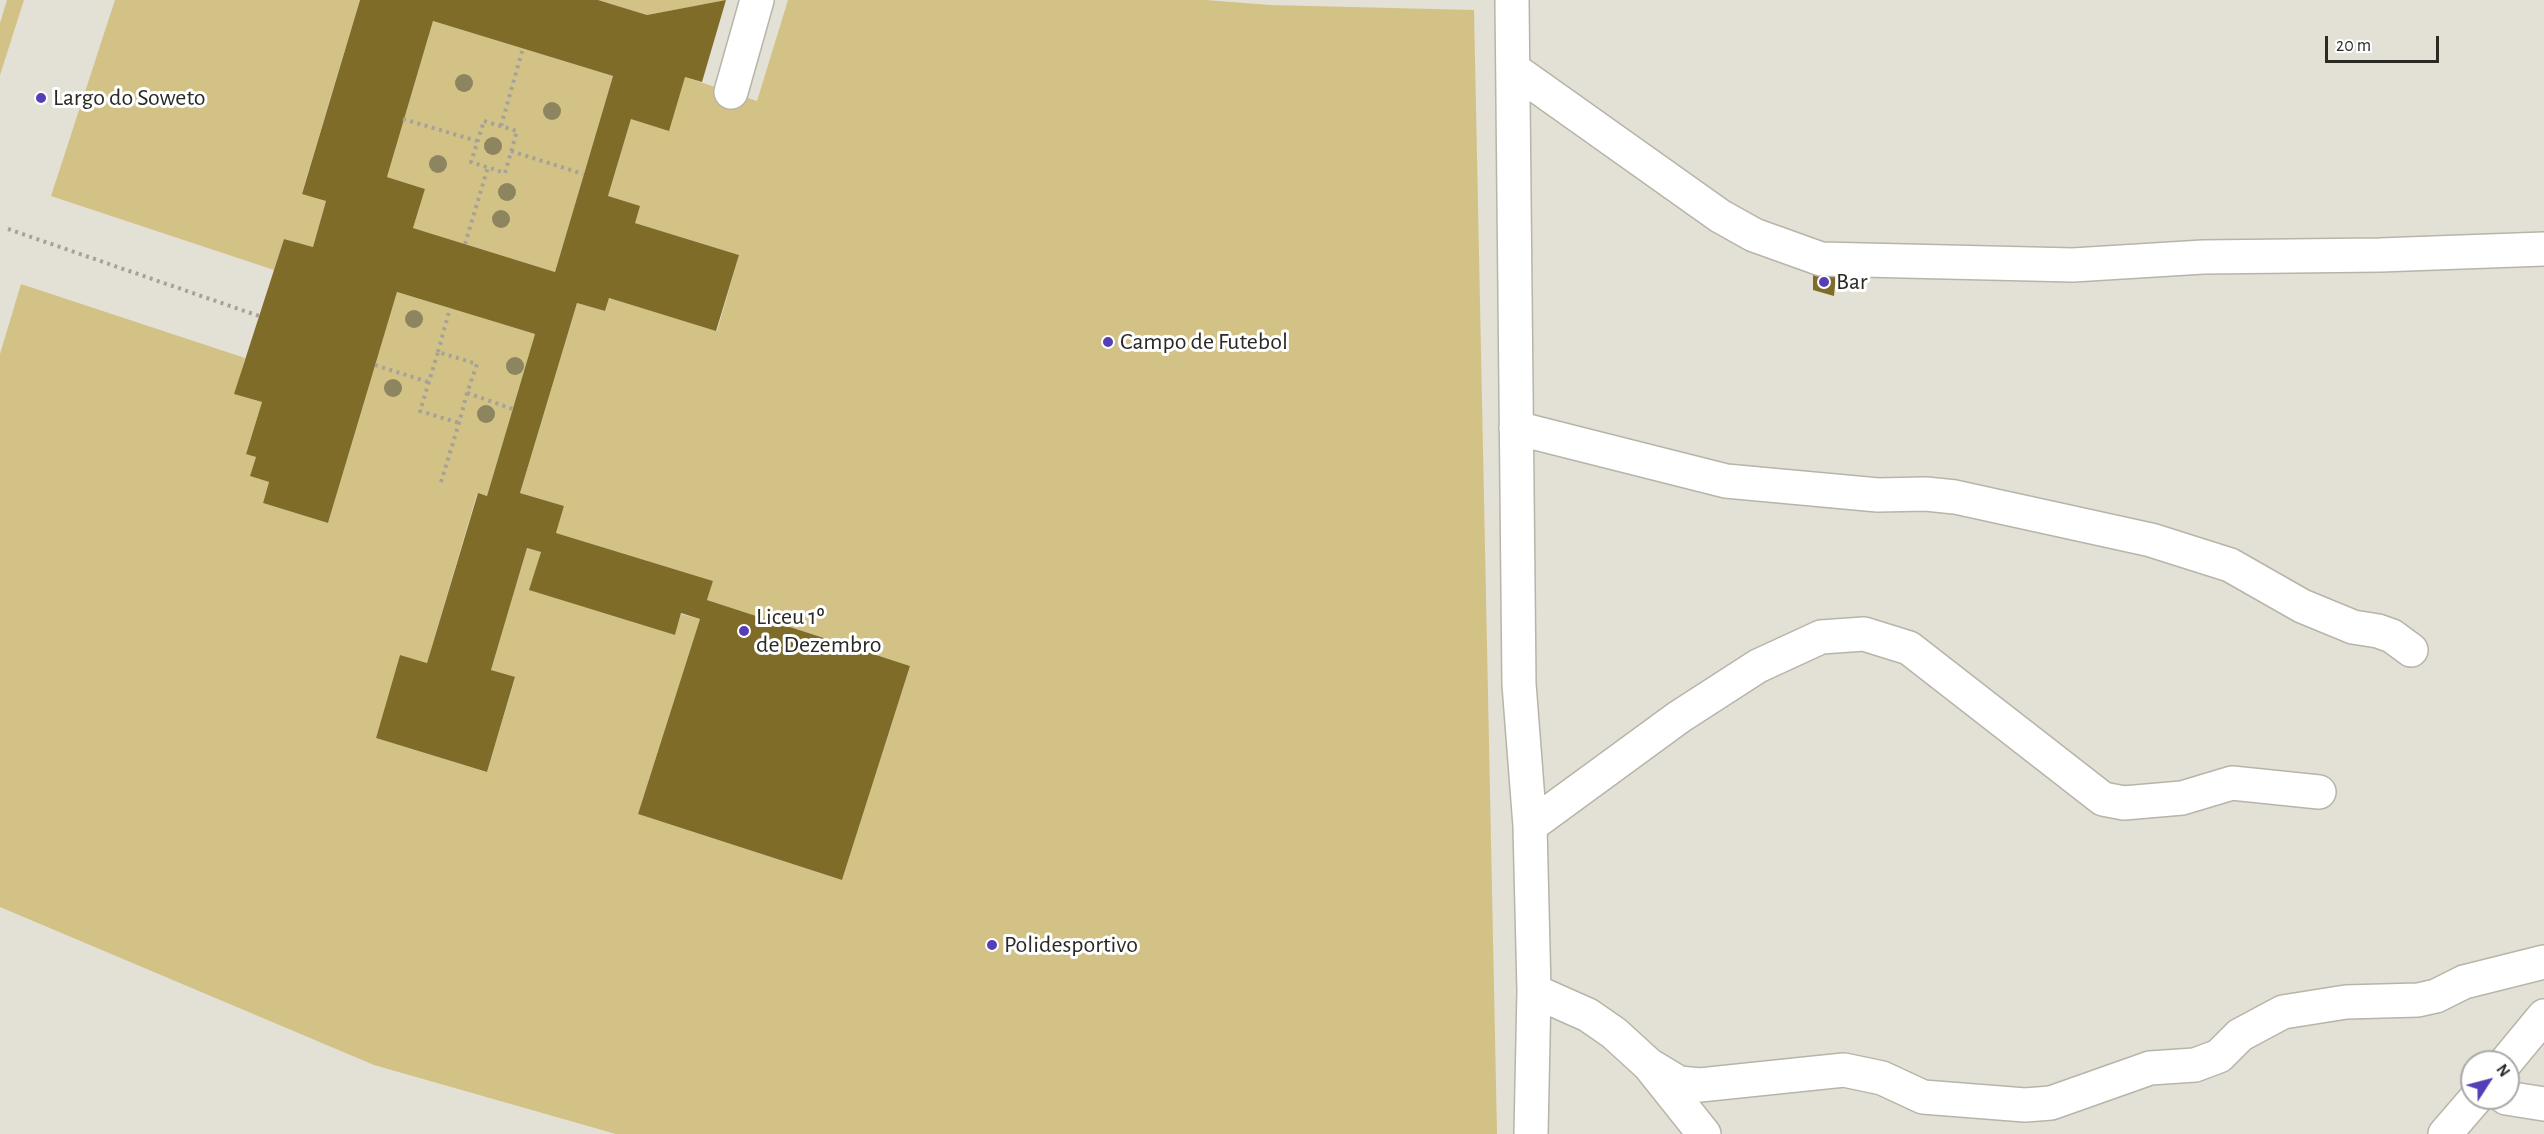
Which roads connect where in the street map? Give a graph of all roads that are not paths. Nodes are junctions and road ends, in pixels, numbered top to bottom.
1 (756, 0) edge
2 (1512, 0) edge
3 (1513, 69) junction
4 (731, 92) dead end
5 (2544, 249) edge
6 (1516, 428) junction
7 (2411, 650) dead end
8 (2319, 792) dead end
9 (1530, 826) junction
10 (2544, 962) edge
11 (1534, 991) junction
12 (2544, 1016) edge
13 (2516, 1050) edge
14 (1649, 1065) junction
15 (2520, 1100) edge
16 (2544, 1104) edge
17 (2466, 1110) edge
18 (1531, 1134) edge
19 (1704, 1134) edge
20 (2445, 1134) edge

1 - 4 street
2 - 3 street
3 - 5 street
3 - 6 street
6 - 7 street
6 - 9 street
8 - 9 street
9 - 11 street
10 - 14 street
11 - 14 street
11 - 18 street
12 - 13 street
14 - 19 street
15 - 16 street
17 - 20 street

